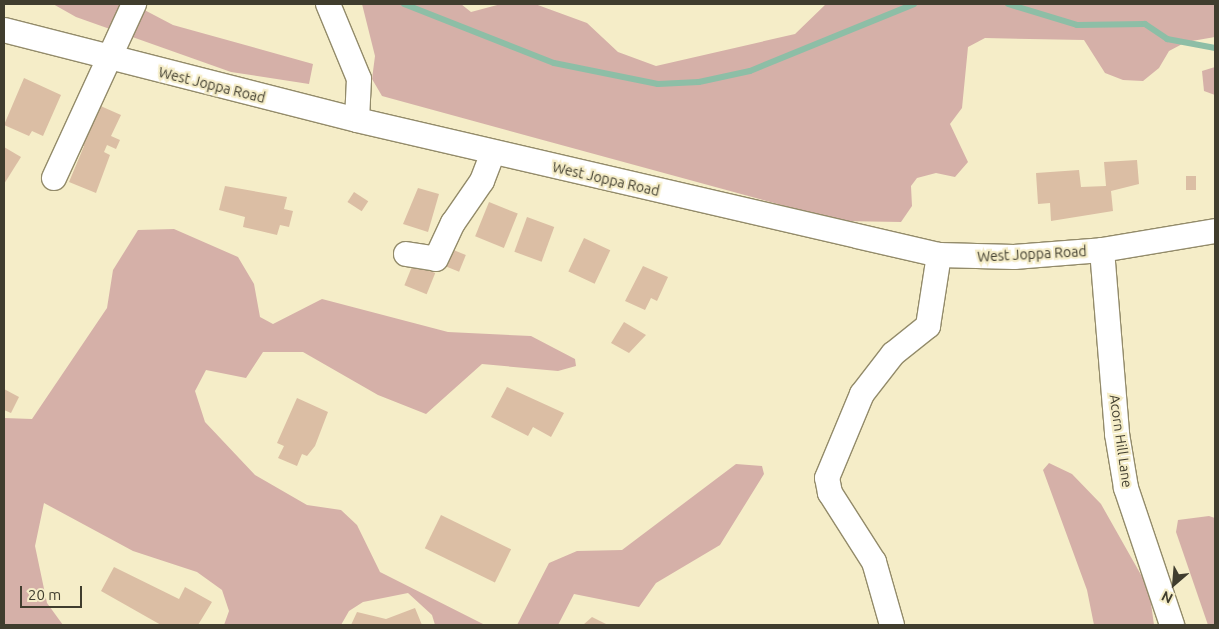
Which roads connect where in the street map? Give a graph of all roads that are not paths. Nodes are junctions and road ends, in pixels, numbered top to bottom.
1 (134, 4) edge
2 (328, 4) edge
3 (4, 30) edge
4 (109, 60) junction
5 (357, 120) junction
6 (492, 153) junction
7 (54, 178) dead end
8 (1215, 231) edge
9 (1102, 250) junction
10 (406, 254) dead end
11 (939, 255) junction
12 (892, 625) edge
13 (1172, 625) edge

1 - 4 street
2 - 5 street
3 - 4 street, West Joppa Road
4 - 5 street, West Joppa Road
4 - 7 street
5 - 6 street, West Joppa Road
6 - 10 street
6 - 11 street, West Joppa Road
8 - 9 street, West Joppa Road
9 - 11 street, West Joppa Road
9 - 13 street, Acorn Hill Lane
11 - 12 street

